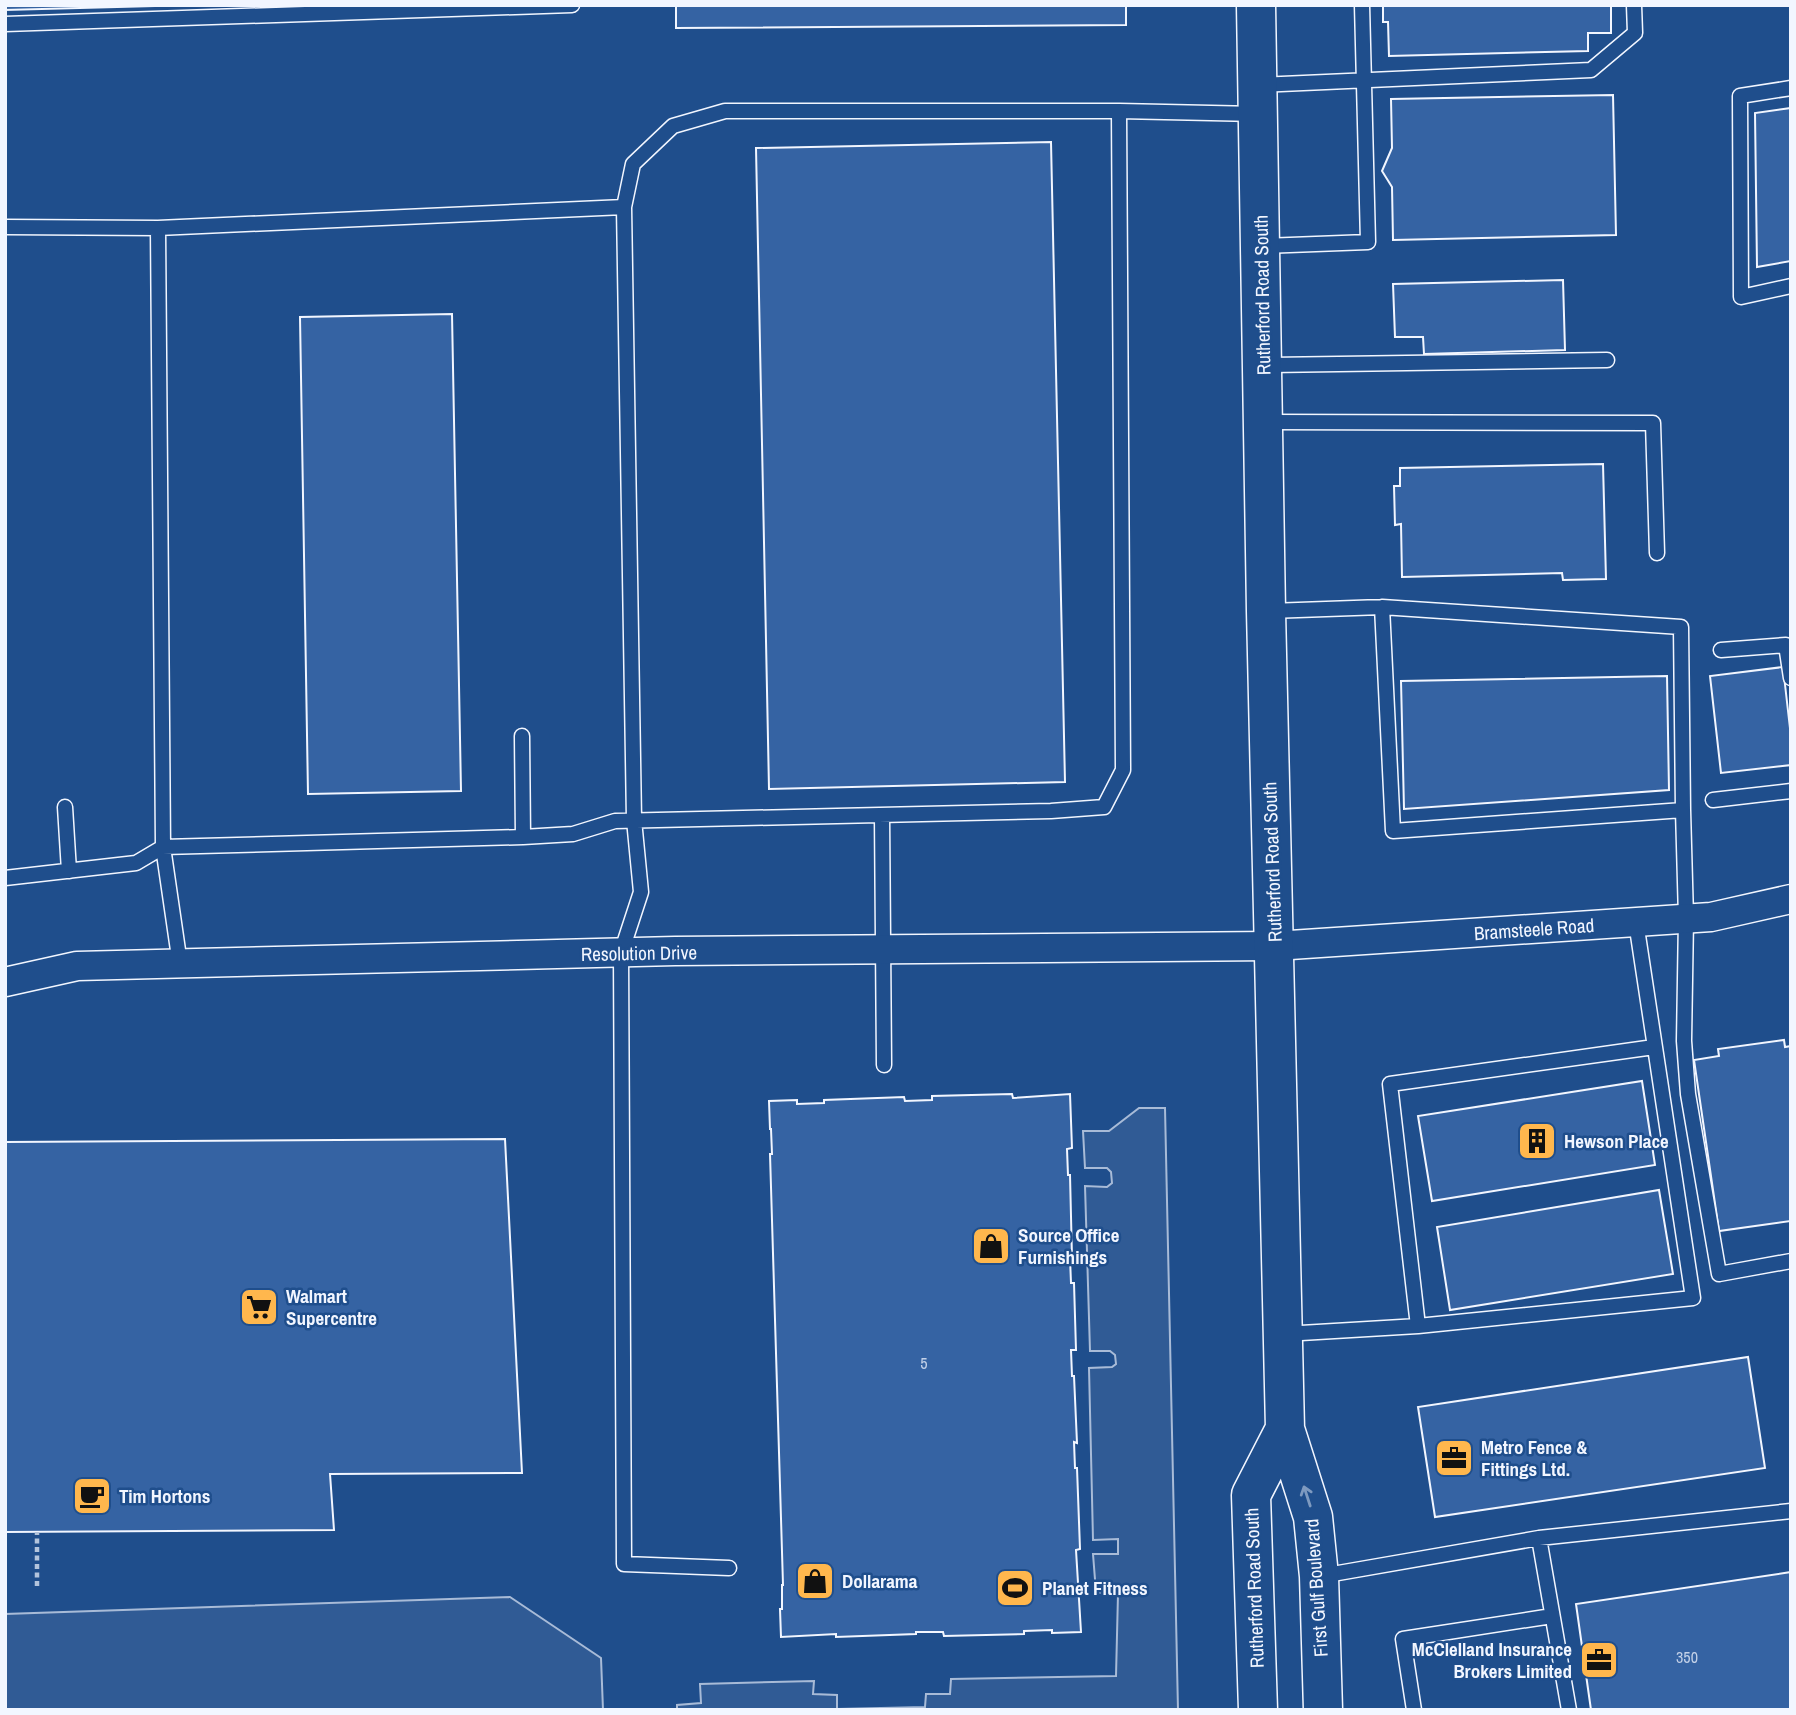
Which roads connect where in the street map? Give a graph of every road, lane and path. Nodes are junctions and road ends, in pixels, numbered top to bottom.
1 (572, 5) edge
2 (1256, 5) edge
3 (1362, 5) edge
4 (1634, 5) edge
5 (5, 24) edge
6 (1364, 81) junction
7 (1791, 88) edge
8 (1258, 99) junction
9 (1119, 111) junction
10 (624, 207) junction
11 (5, 227) edge
12 (158, 228) junction
13 (1261, 246) junction
14 (1791, 286) edge
15 (1607, 360) dead end
16 (1263, 365) junction
17 (1263, 422) junction
18 (1657, 553) dead end
19 (1382, 607) junction
20 (1266, 611) junction
21 (1721, 650) dead end
22 (1791, 678) edge
23 (522, 736) dead end
24 (1791, 792) edge
25 (1713, 800) dead end
26 (65, 807) dead end
27 (1683, 810) junction
28 (882, 815) junction
29 (634, 820) junction
30 (523, 837) junction
31 (163, 846) junction
32 (69, 871) junction
33 (5, 878) edge
34 (1791, 899) edge
35 (1686, 919) junction
36 (1636, 922) junction
37 (1275, 946) junction
38 (884, 949) junction
39 (621, 953) junction
40 (180, 964) junction
41 (5, 982) edge
42 (1654, 1047) junction
43 (884, 1065) dead end
44 (1791, 1261) edge
45 (1418, 1326) junction
46 (1283, 1334) junction
47 (1285, 1429) junction
48 (1791, 1511) edge
49 (37, 1532) dead end
50 (1539, 1538) junction
51 (729, 1568) dead end
52 (1319, 1576) junction
53 (37, 1586) dead end
54 (1552, 1616) junction
55 (1258, 1710) edge
56 (1323, 1710) edge
57 (1414, 1710) edge
58 (1569, 1710) edge

1 - 5 lane
2 - 8 street, Rutherford Road South
3 - 6 lane
4 - 6 lane
6 - 8 lane
6 - 13 lane
7 - 14 lane
8 - 9 lane
8 - 13 street, Rutherford Road South
9 - 10 lane
9 - 28 lane
10 - 12 lane
10 - 29 lane
11 - 12 lane
12 - 31 lane
13 - 16 street, Rutherford Road South
15 - 16 lane
16 - 17 street, Rutherford Road South
17 - 18 lane
17 - 20 street, Rutherford Road South
19 - 20 lane
19 - 27 lane
19 - 27 lane
20 - 37 street, Rutherford Road South
21 - 22 lane
23 - 30 lane
24 - 25 lane
26 - 32 lane
27 - 35 lane
28 - 29 lane
28 - 38 lane
29 - 30 lane
29 - 39 lane
30 - 31 lane
31 - 32 lane
31 - 40 lane
32 - 33 lane
34 - 35 street, Bramsteele Road
35 - 36 street, Bramsteele Road
35 - 44 lane
36 - 37 street, Bramsteele Road
36 - 42 lane
37 - 38 street, Resolution Drive
37 - 46 street, Rutherford Road South
38 - 39 street, Resolution Drive
38 - 43 lane
39 - 40 street, Resolution Drive
39 - 51 lane
40 - 41 street, Resolution Drive
42 - 45 lane
42 - 45 lane
45 - 46 lane
46 - 47 street, Rutherford Road South
52 -> 47 street, First Gulf Boulevard
47 - 55 street, Rutherford Road South
48 - 50 lane
49 - 53 path
50 - 52 lane
50 - 54 lane
52 - 56 street, First Gulf Boulevard
54 - 57 lane
54 - 58 lane

